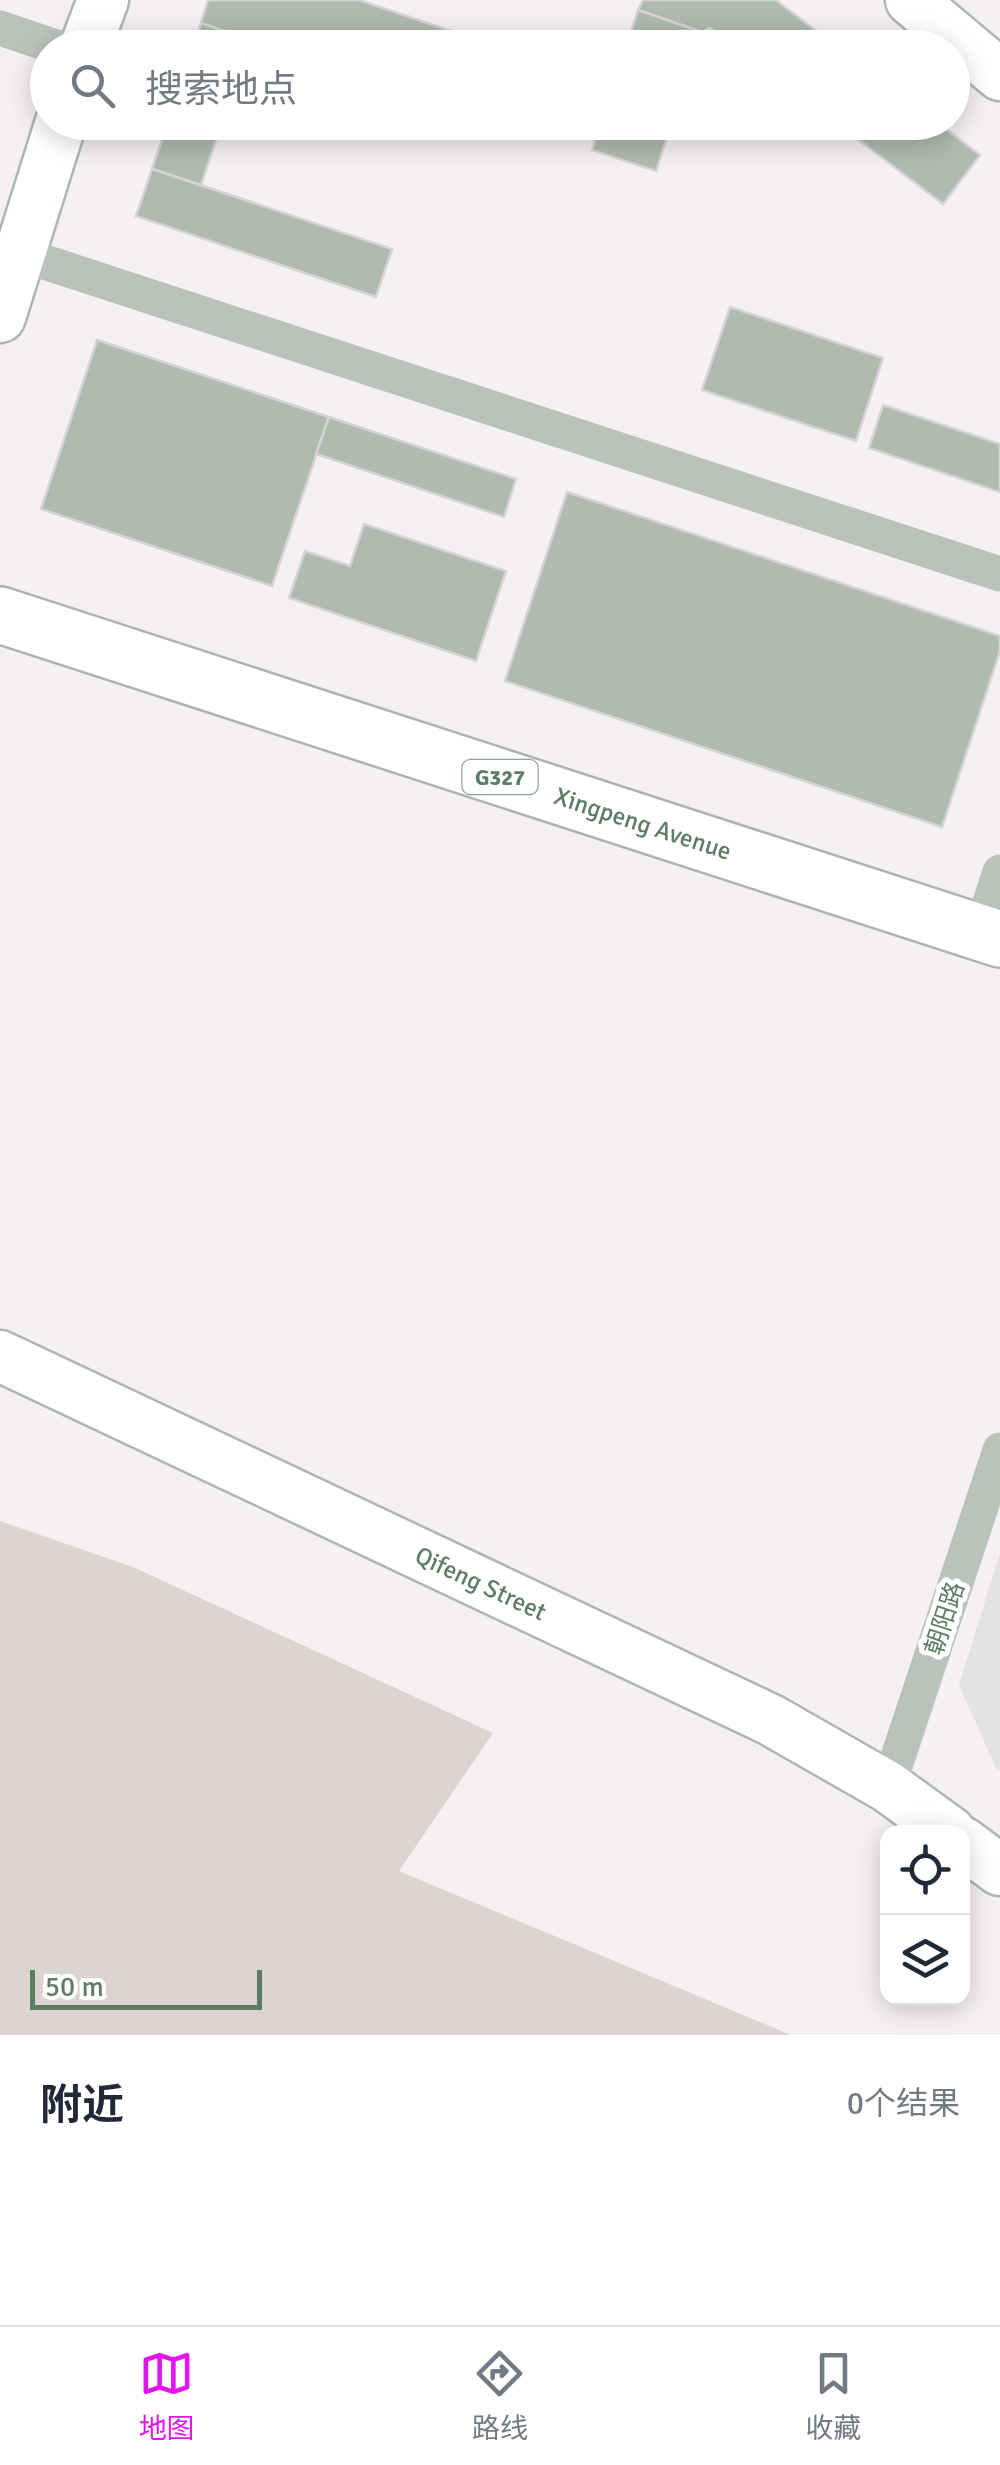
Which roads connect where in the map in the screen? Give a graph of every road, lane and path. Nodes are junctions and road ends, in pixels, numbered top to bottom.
1 (103, 0) edge
2 (911, 0) edge
3 (958, 0) edge
4 (0, 28) edge
5 (92, 30) edge
6 (946, 30) edge
7 (30, 38) edge
8 (984, 62) edge
9 (55, 140) edge
10 (20, 254) junction
11 (0, 317) edge
12 (1000, 574) edge
13 (0, 614) edge
14 (1000, 872) edge
15 (990, 936) edge
16 (0, 1356) edge
17 (1000, 1450) edge
18 (888, 1787) junction
19 (940, 1825) edge
20 (970, 1848) edge
21 (1000, 1870) edge

1 - 5 main road
2 - 6 main road
3 - 8 main road
4 - 7 street
9 - 10 main road
10 - 11 main road
10 - 12 street
13 - 15 highway, Xingpeng Avenue / G327
14 - 15 street
16 - 18 main road, Qifeng Street
17 - 18 street, 朝阳路
18 - 19 main road, Qifeng Street
20 - 21 main road

